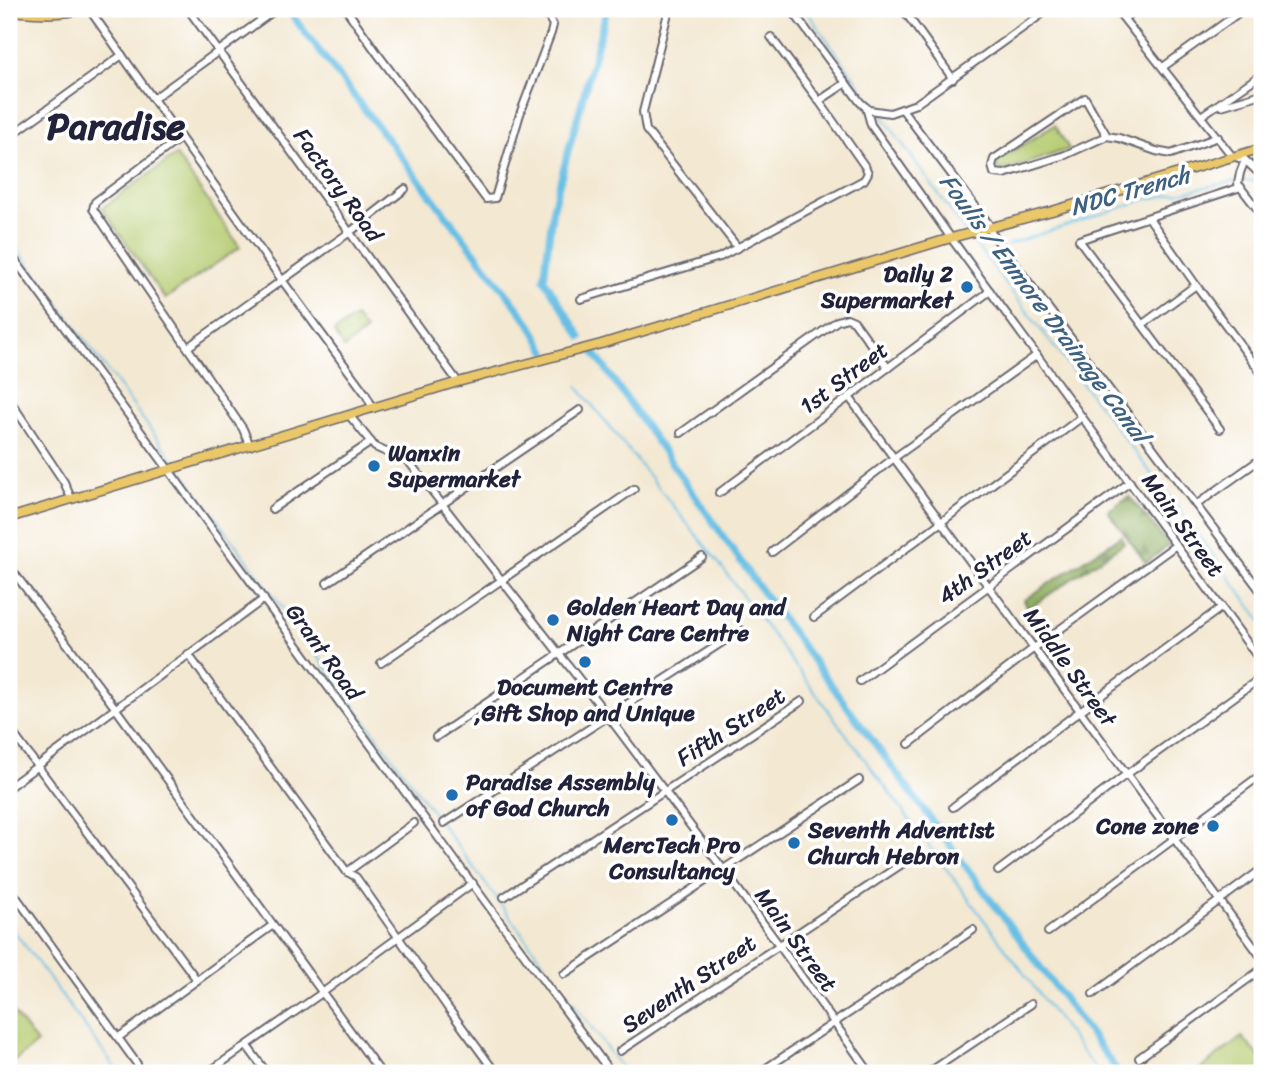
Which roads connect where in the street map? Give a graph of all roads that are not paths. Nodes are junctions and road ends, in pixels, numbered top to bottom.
1 (83, 9) edge
2 (89, 9) edge
3 (188, 9) edge
4 (346, 9) edge
5 (544, 9) edge
6 (668, 9) edge
7 (790, 9) edge
8 (903, 9) edge
9 (1049, 9) edge
10 (1116, 9) edge
11 (1136, 9) edge
12 (1244, 9) edge
13 (275, 10) edge
14 (9, 11) edge
15 (1124, 18) junction
16 (771, 37) dead end
17 (220, 51) junction
18 (122, 55) junction
19 (1163, 67) junction
20 (1262, 74) edge
21 (953, 79) junction
22 (845, 83) junction
23 (1262, 94) edge
24 (153, 99) junction
25 (819, 101) junction
26 (868, 108) junction
27 (1215, 108) junction
28 (902, 109) junction
29 (1201, 116) junction
30 (1107, 136) junction
31 (9, 137) edge
32 (1218, 137) junction
33 (180, 138) junction
34 (1262, 148) edge
35 (1233, 156) junction
36 (1245, 160) junction
37 (1262, 176) edge
38 (1240, 186) junction
39 (404, 189) dead end
40 (1262, 215) edge
41 (1149, 218) junction
42 (990, 227) junction
43 (351, 232) junction
44 (951, 238) junction
45 (738, 248) junction
46 (9, 252) edge
47 (282, 280) junction
48 (1196, 285) junction
49 (990, 290) junction
50 (581, 299) dead end
51 (1143, 324) junction
52 (188, 346) junction
53 (1037, 355) junction
54 (888, 368) junction
55 (1262, 374) edge
56 (458, 382) junction
57 (849, 397) junction
58 (9, 399) edge
59 (369, 406) junction
60 (580, 410) dead end
61 (349, 415) junction
62 (1083, 417) junction
63 (1220, 429) dead end
64 (681, 433) dead end
65 (371, 442) junction
66 (249, 443) junction
67 (894, 458) junction
68 (1262, 458) edge
69 (168, 470) junction
70 (1130, 482) junction
71 (634, 489) dead end
72 (719, 493) dead end
73 (71, 498) junction
74 (442, 504) junction
75 (1196, 505) junction
76 (272, 509) dead end
77 (9, 518) edge
78 (941, 522) junction
79 (1176, 545) junction
80 (772, 552) dead end
81 (702, 557) dead end
82 (9, 566) edge
83 (502, 580) junction
84 (327, 583) dead end
85 (988, 586) junction
86 (1262, 593) edge
87 (264, 599) junction
88 (1222, 607) junction
89 (814, 617) dead end
90 (741, 630) dead end
91 (1034, 648) junction
92 (188, 653) junction
93 (559, 654) junction
94 (381, 663) dead end
95 (1262, 663) edge
96 (1262, 677) edge
97 (860, 681) dead end
98 (802, 701) dead end
99 (116, 709) junction
100 (1080, 711) junction
101 (608, 716) junction
102 (9, 728) edge
103 (436, 737) dead end
104 (909, 744) dead end
105 (38, 766) junction
106 (1127, 774) junction
107 (1262, 774) edge
108 (859, 780) dead end
109 (9, 787) edge
110 (664, 792) junction
111 (953, 807) dead end
112 (414, 823) dead end
113 (444, 823) dead end
114 (1174, 838) junction
115 (917, 854) dead end
116 (723, 869) junction
117 (1262, 869) edge
118 (998, 871) dead end
119 (347, 872) junction
120 (473, 883) junction
121 (9, 887) edge
122 (504, 897) dead end
123 (1219, 900) junction
124 (273, 925) junction
125 (973, 930) dead end
126 (1048, 932) dead end
127 (398, 938) junction
128 (779, 945) junction
129 (1262, 958) edge
130 (1262, 968) edge
131 (564, 974) dead end
132 (197, 980) junction
133 (322, 993) junction
134 (1093, 994) dead end
135 (1031, 1004) dead end
136 (834, 1023) junction
137 (119, 1037) junction
138 (247, 1046) junction
139 (620, 1051) dead end
140 (1139, 1058) dead end
141 (136, 1073) edge
142 (207, 1073) edge
143 (267, 1073) edge
144 (381, 1073) edge
145 (496, 1073) edge
146 (611, 1073) edge
147 (759, 1073) edge
148 (870, 1073) edge
149 (929, 1073) edge

1 - 14 main road
2 - 18 street
3 - 17 street, Factory Road
4 - 5 street
6 - 45 street
7 - 22 street, Main Street
8 - 21 street
9 - 21 street
10 - 15 street
11 - 15 street
12 - 19 street
13 - 17 street
15 - 19 street
16 - 25 street
17 - 24 street
17 - 43 street, Factory Road
18 - 24 street
18 - 31 street
19 - 29 street
20 - 27 street
21 - 28 street
22 - 25 street
22 - 26 street, Main Street
23 - 27 street
24 - 33 street
25 - 45 street
26 - 28 street
26 - 44 street, Main Street
27 - 29 street
28 - 42 street
29 - 32 street
30 - 30 street
30 - 32 street
32 - 35 street
33 - 47 street
33 - 52 street
34 - 35 main road
35 - 36 street
35 - 42 main road
36 - 37 street
36 - 38 street
38 - 40 street
38 - 41 street
39 - 43 street
41 - 48 street
41 - 51 street
42 - 44 main road
42 - 75 street
43 - 47 street
43 - 56 street, Factory Road
44 - 49 street, Main Street
44 - 56 main road
45 - 50 street
46 - 69 street, Grant Road
47 - 52 street
47 - 59 street
48 - 51 street
48 - 55 street
49 - 53 street, Main Street
49 - 54 street, 1st Street
51 - 63 street
52 - 66 street
53 - 62 street, Main Street
53 - 67 street
54 - 57 street, 1st Street
54 - 64 street
56 - 59 main road
57 - 67 street, Middle Street
57 - 72 street, 1st Street
58 - 73 street
59 - 61 main road
60 - 74 street
61 - 65 street
61 - 66 main road
62 - 70 street, Main Street
62 - 78 street
65 - 74 street, Main Street
65 - 76 street
66 - 69 main road
67 - 78 street, Middle Street
67 - 80 street
68 - 75 street
69 - 73 main road
69 - 87 street, Grant Road
70 - 79 street, Main Street
70 - 85 street, 4th Street
71 - 83 street
73 - 77 main road
74 - 83 street, Main Street
74 - 84 street
75 - 86 street
78 - 85 street, Middle Street
78 - 89 street
79 - 88 street, Main Street
79 - 91 street
81 - 93 street
82 - 99 street
83 - 93 street, Main Street
83 - 94 street
85 - 91 street, Middle Street
85 - 97 street, 4th Street
87 - 92 street
87 - 120 street, Grant Road
88 - 95 street, Main Street
88 - 100 street
90 - 101 street
91 - 100 street, Middle Street
91 - 104 street
92 - 99 street
92 - 119 street
93 - 101 street, Main Street
93 - 103 street
96 - 106 street
98 - 110 street, Fifth Street
99 - 105 street
99 - 124 street
100 - 106 street, Middle Street
100 - 111 street
101 - 110 street, Main Street
101 - 113 street
102 - 105 street
105 - 109 street
105 - 132 street
106 - 114 street, Middle Street
106 - 118 street
107 - 114 street
108 - 116 street
110 - 116 street, Main Street
110 - 122 street, Fifth Street
112 - 119 street
114 - 123 street, Middle Street
114 - 126 street
115 - 128 street, Seventh Street
116 - 128 street, Main Street
116 - 131 street
117 - 123 street
119 - 127 street
120 - 127 street
120 - 146 street, Grant Road
121 - 137 street
123 - 129 street, Middle Street
123 - 134 street
124 - 132 street
124 - 133 street
125 - 136 street
127 - 133 street
127 - 145 street
128 - 136 street, Main Street
128 - 139 street, Seventh Street
130 - 140 street
132 - 137 street
133 - 138 street
133 - 144 street
135 - 149 street
136 - 147 street
136 - 148 street, Main Street
137 - 141 street
138 - 142 street
138 - 143 street

